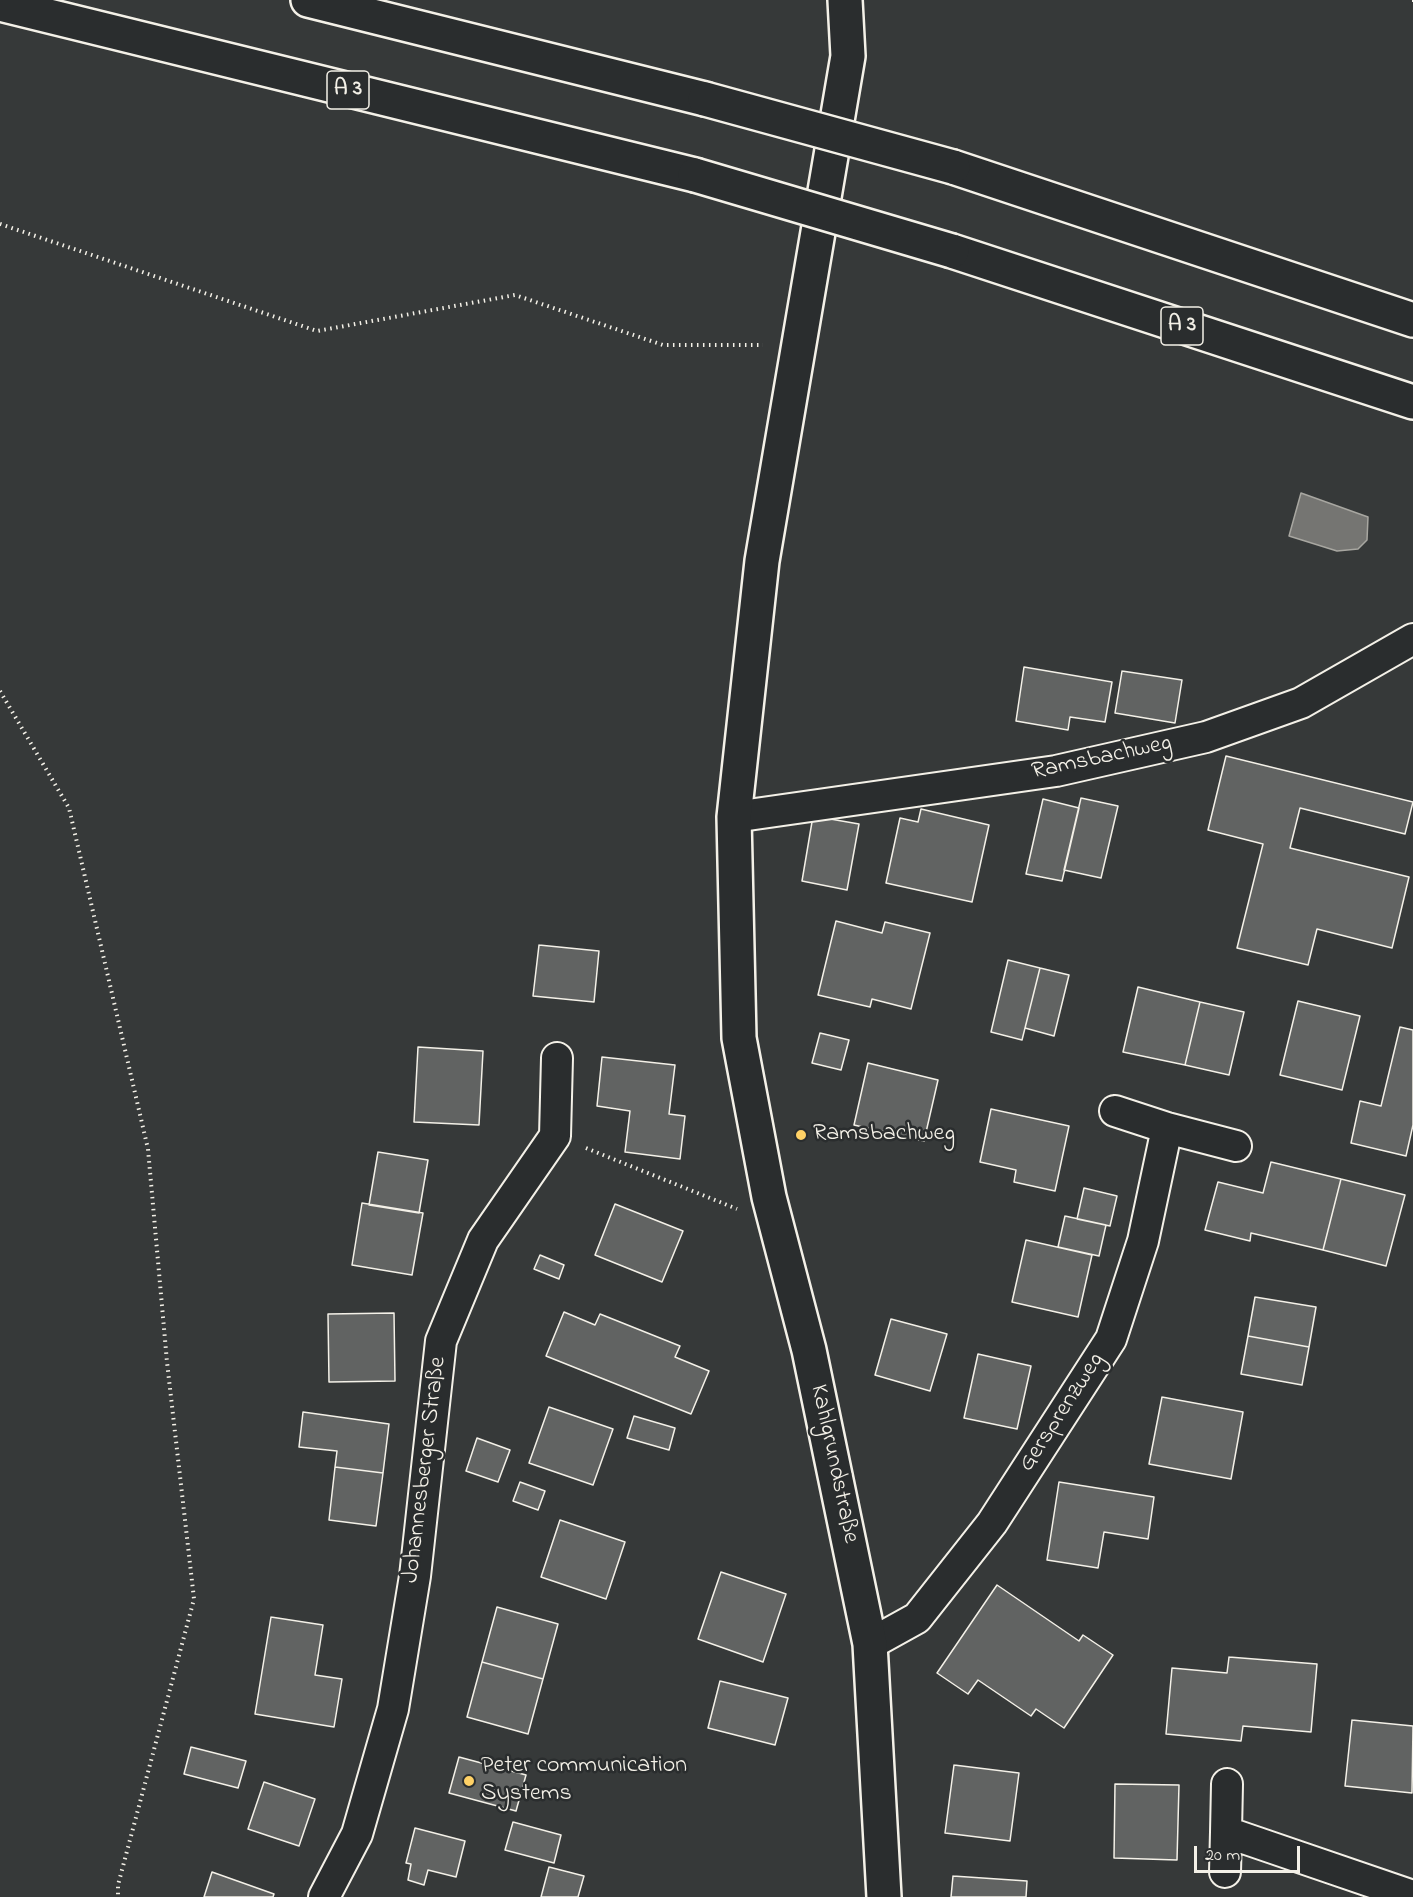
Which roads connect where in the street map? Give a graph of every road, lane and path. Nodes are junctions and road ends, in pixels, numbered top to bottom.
1 (308, 0) edge
2 (846, 0) edge
3 (0, 4) edge
4 (0, 224) edge
5 (1413, 320) edge
6 (800, 345) junction
7 (1413, 402) edge
8 (1413, 639) edge
9 (0, 691) edge
10 (734, 817) junction
11 (557, 1058) dead end
12 (1114, 1111) dead end
13 (1167, 1128) junction
14 (555, 1136) junction
15 (1236, 1146) dead end
16 (776, 1225) junction
17 (870, 1644) junction
18 (1227, 1784) dead end
19 (1226, 1832) junction
20 (1225, 1872) dead end
21 (1413, 1896) edge
22 (118, 1897) edge
23 (324, 1897) edge
24 (884, 1897) edge

1 - 5 main road, bridge
2 - 6 main road, Kahlgrundstraße
3 - 7 main road, A 3, bridge
4 - 6 path
6 - 10 main road, Kahlgrundstraße
8 - 10 street, Ramsbachweg
9 - 22 path
10 - 16 main road, Kahlgrundstraße
11 - 14 street
12 - 13 street
13 - 15 street
13 - 17 street, Gersprenzweg
14 - 16 path
14 - 23 street, Johannesberger Straße
16 - 17 main road, Kahlgrundstraße
17 - 24 main road, Kahlgrundstraße
18 - 19 street
19 - 20 street
19 - 21 street

